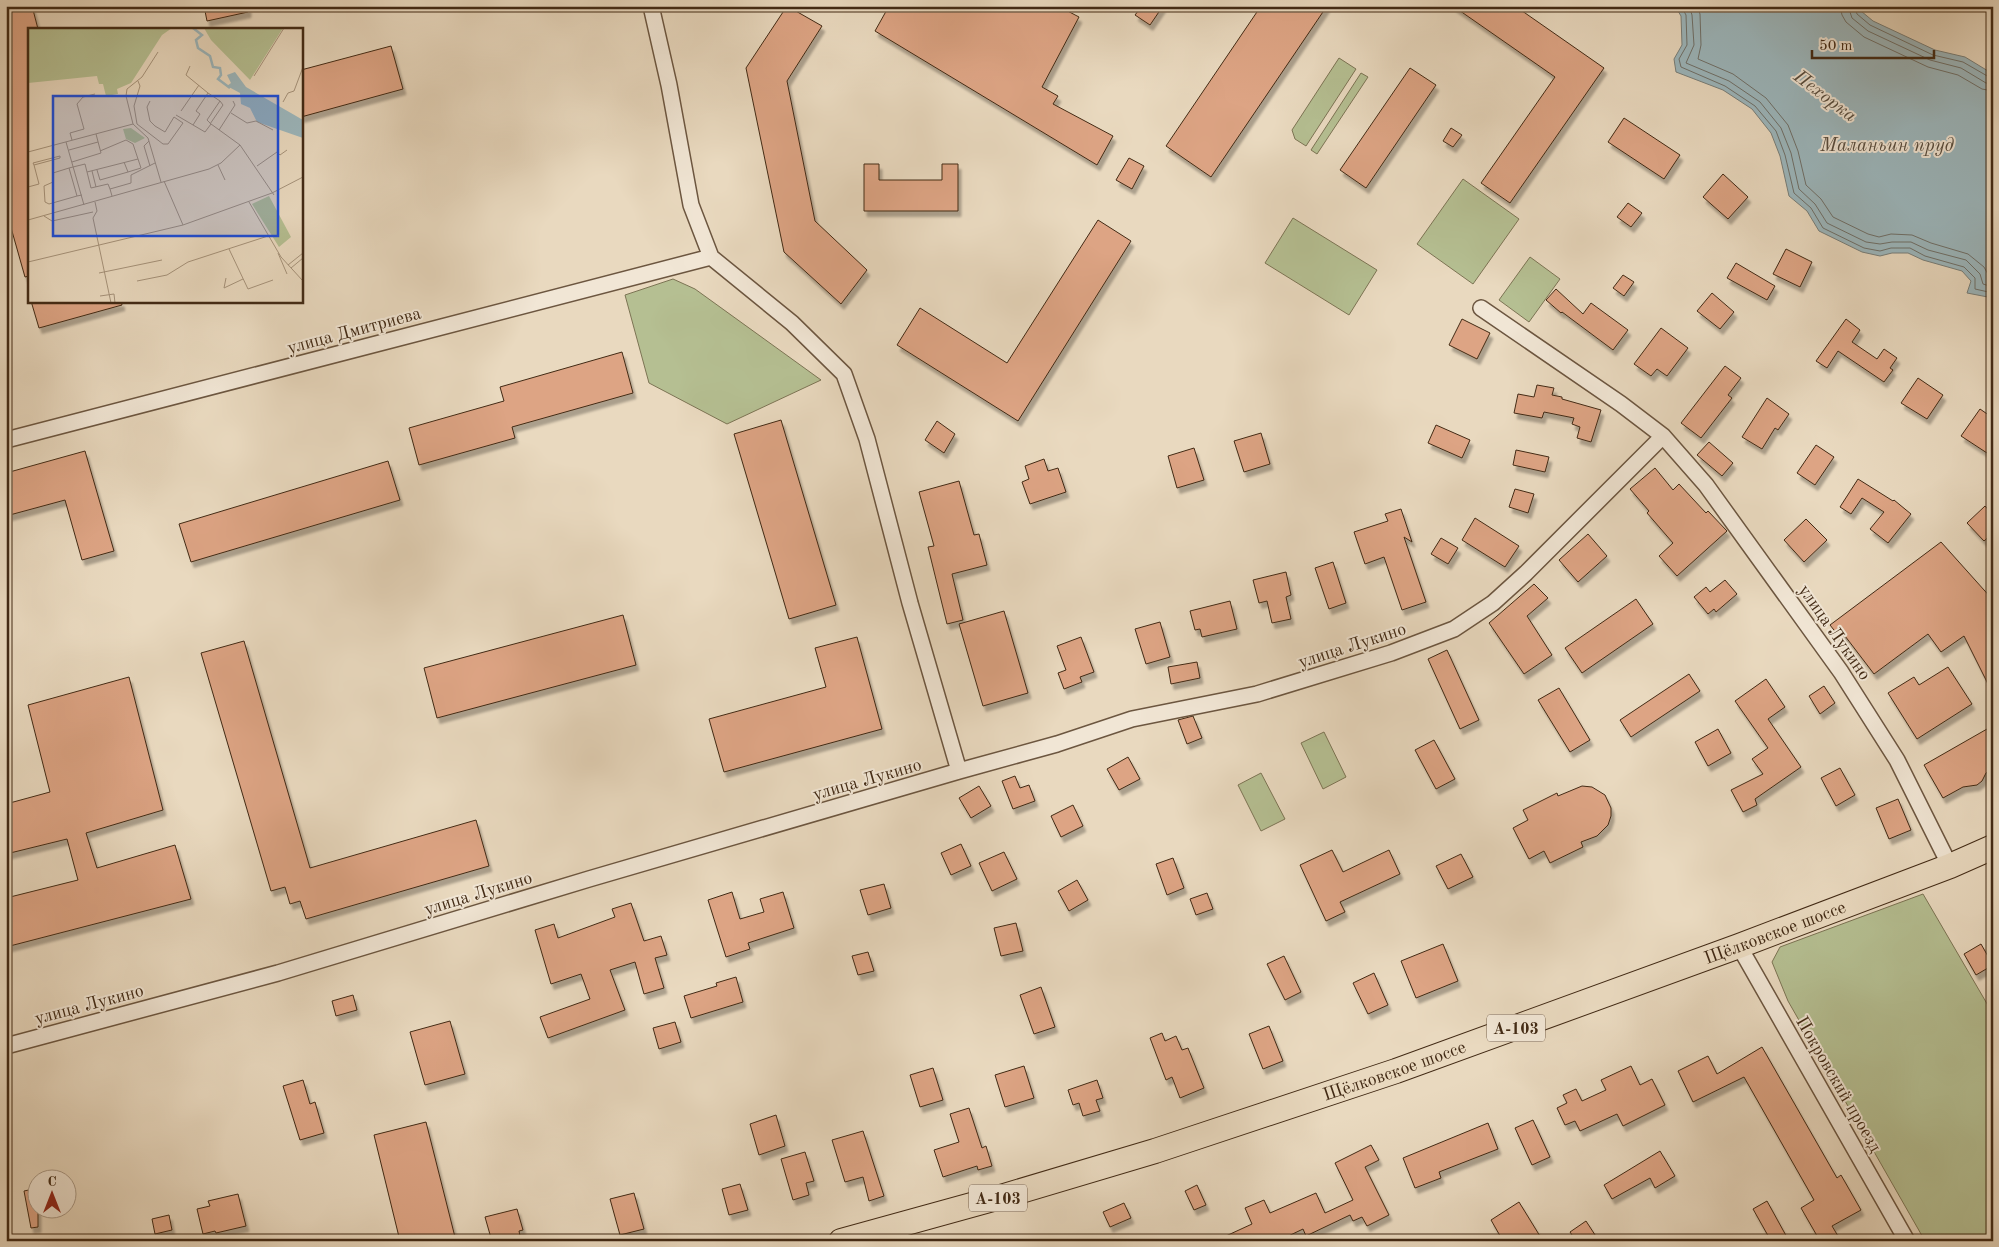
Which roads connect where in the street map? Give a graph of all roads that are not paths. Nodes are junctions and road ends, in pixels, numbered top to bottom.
1 (651, 6) edge
2 (711, 256) junction
3 (1481, 308) dead end
4 (1663, 436) junction
5 (6, 440) edge
6 (959, 771) junction
7 (1993, 847) edge
8 (1950, 866) junction
9 (1739, 946) junction
10 (6, 1046) edge
11 (841, 1241) edge
12 (1907, 1241) edge

1 - 2 street
2 - 5 street, улица Дмитриева
2 - 6 street
3 - 4 street, улица Лукино
4 - 6 street, улица Лукино
4 - 8 street, улица Лукино
6 - 10 street, улица Лукино
7 - 8 main road, Щёлковское шоссе / А-103
8 - 9 main road, Щёлковское шоссе / А-103
9 - 11 main road, Щёлковское шоссе / А-103
9 - 12 street, Покровский проезд

